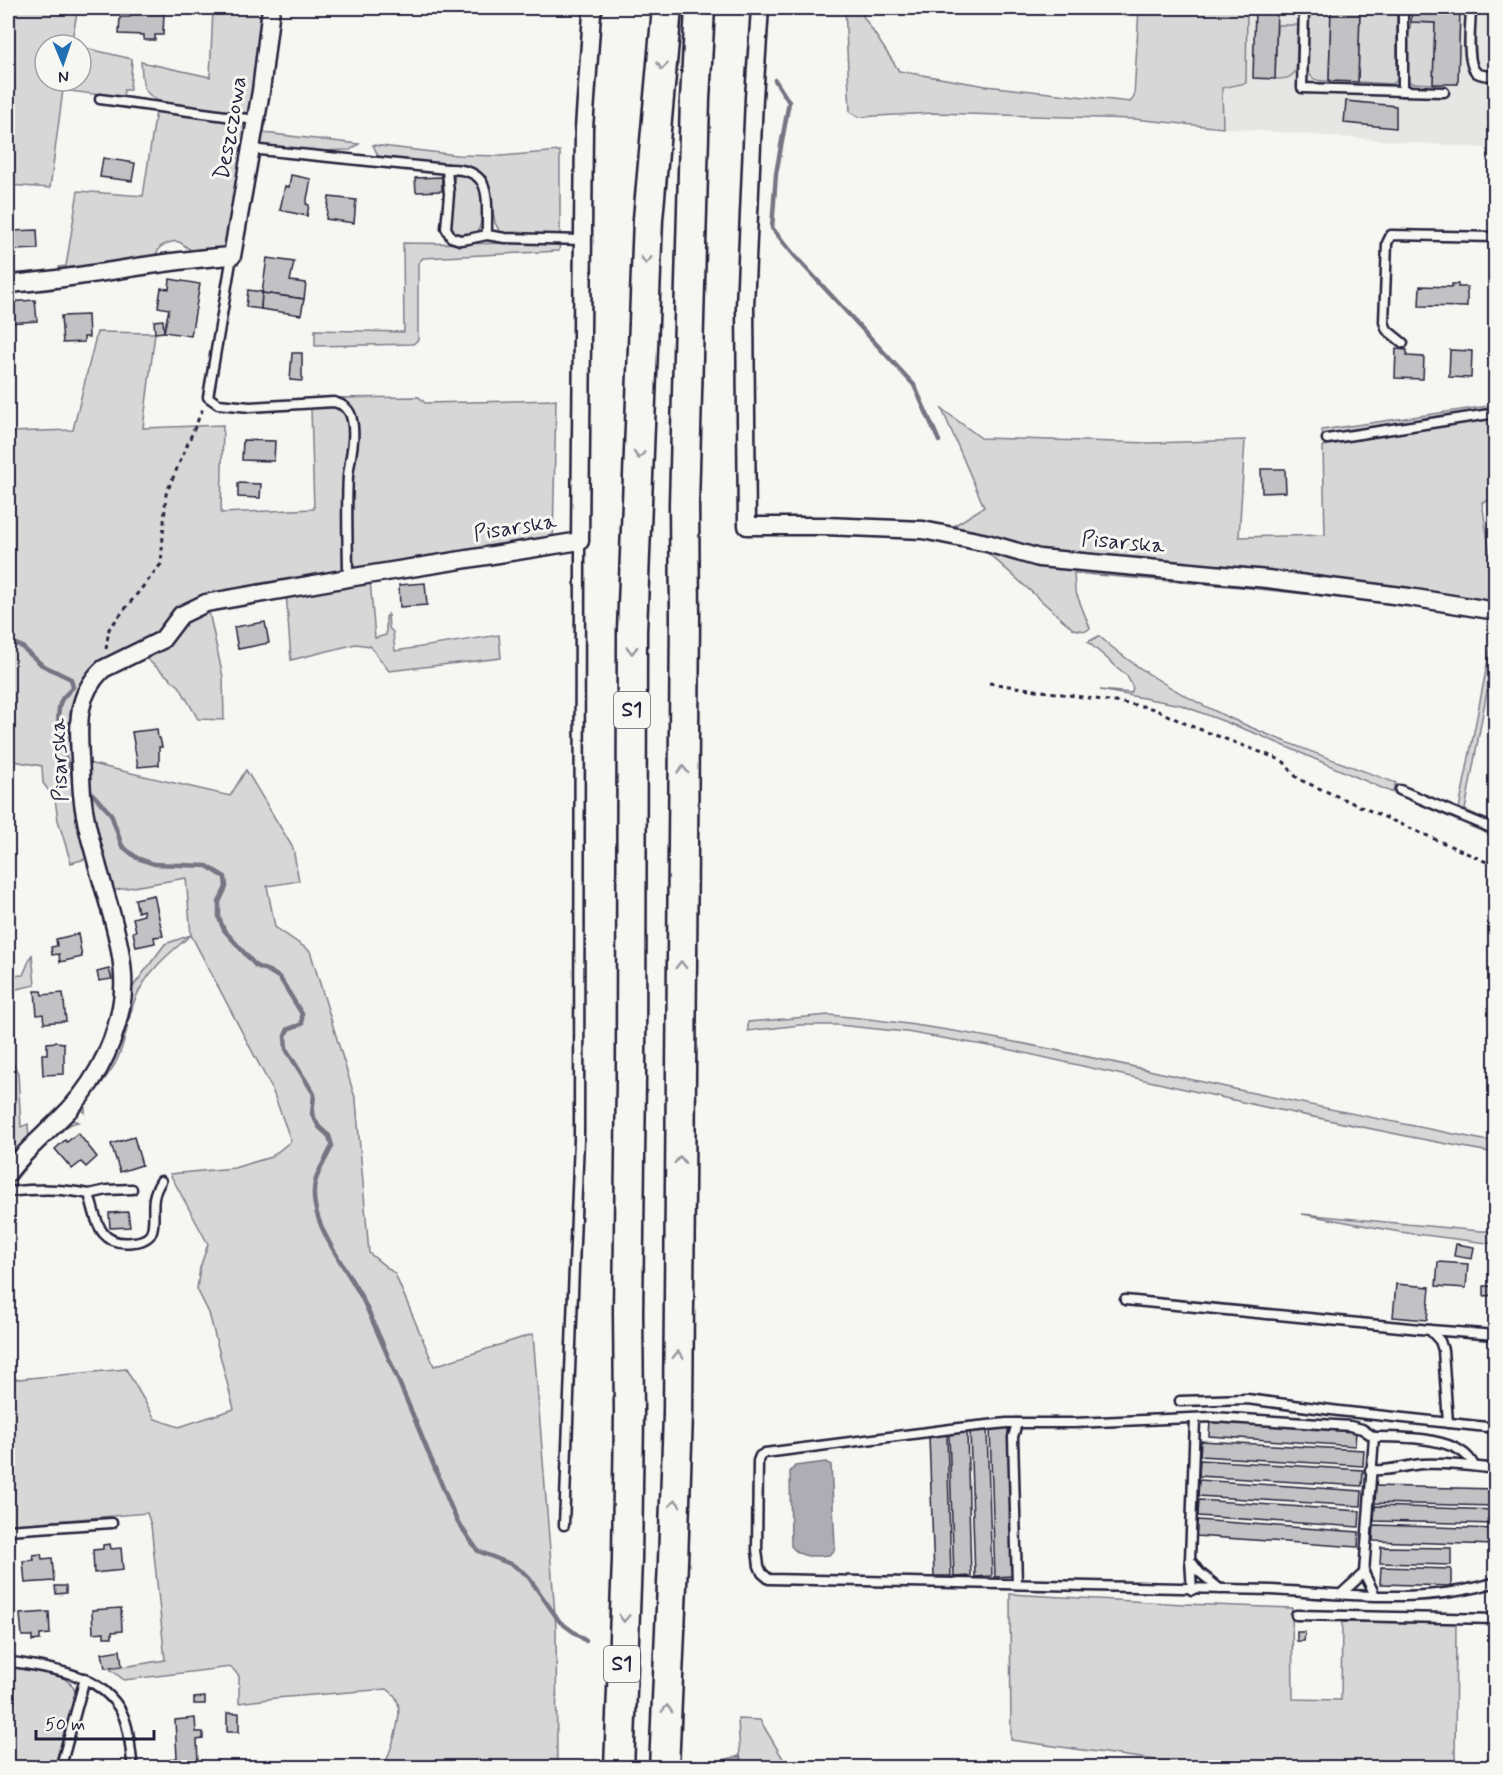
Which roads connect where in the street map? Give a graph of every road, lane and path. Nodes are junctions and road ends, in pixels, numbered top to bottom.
1 (271, 8) edge
2 (594, 8) edge
3 (667, 8) edge
4 (700, 8) edge
5 (760, 8) edge
6 (1304, 8) edge
7 (1403, 8) edge
8 (1471, 8) edge
9 (1496, 76) edge
10 (1403, 91) junction
11 (1444, 92) dead end
12 (100, 99) dead end
13 (255, 120) junction
14 (250, 149) junction
15 (447, 169) junction
16 (487, 235) junction
17 (1496, 237) edge
18 (583, 240) junction
19 (232, 256) junction
20 (8, 284) edge
21 (1403, 343) dead end
22 (208, 396) junction
23 (1496, 412) edge
24 (1327, 439) dead end
25 (580, 541) junction
26 (348, 578) junction
27 (1496, 611) edge
28 (103, 669) junction
29 (989, 683) dead end
30 (1400, 790) dead end
31 (1496, 830) edge
32 (1496, 866) edge
33 (8, 1173) edge
34 (161, 1180) dead end
35 (132, 1189) dead end
36 (8, 1192) edge
37 (89, 1194) junction
38 (1125, 1300) dead end
39 (1430, 1330) junction
40 (1496, 1335) edge
41 (1180, 1401) dead end
42 (1195, 1419) junction
43 (1017, 1423) junction
44 (1448, 1423) junction
45 (1496, 1428) edge
46 (1374, 1437) junction
47 (1474, 1466) junction
48 (1496, 1469) edge
49 (1371, 1470) junction
50 (112, 1523) dead end
51 (564, 1525) dead end
52 (8, 1530) edge
53 (1190, 1560) junction
54 (1365, 1573) junction
55 (1496, 1582) edge
56 (1017, 1584) junction
57 (1192, 1590) junction
58 (1221, 1590) junction
59 (1341, 1594) junction
60 (1375, 1595) junction
61 (1296, 1615) dead end
62 (1496, 1619) edge
63 (8, 1661) edge
64 (85, 1678) junction
65 (61, 1766) edge
66 (133, 1767) edge
67 (619, 1767) edge
68 (664, 1767) edge

1 - 13 street, Deszczowa
2 - 18 street
3 -> 67 highway, S1
68 -> 4 highway, S1
5 - 27 street, Pisarska
6 - 10 lane
7 - 10 lane
8 - 9 lane
10 - 11 lane
12 - 13 lane
13 - 14 street, Deszczowa
14 - 15 lane
14 - 19 street, Deszczowa
15 - 16 lane
15 - 16 lane
16 - 18 lane
17 - 21 lane
18 - 25 street
19 - 20 street
19 - 22 lane, Deszczowa
22 - 26 lane
22 - 28 path
23 - 24 lane
25 - 26 street, Pisarska
25 - 51 lane
26 - 28 street, Pisarska
28 - 33 street, Pisarska
29 - 32 path
30 - 31 lane
34 - 37 lane
35 - 37 lane
36 - 37 lane
38 - 39 lane
39 - 40 lane
39 - 44 lane
41 - 44 lane
42 - 43 lane
42 - 46 lane
42 - 53 lane
43 - 56 lane
43 - 56 lane
44 - 45 lane
46 - 47 lane
46 - 49 lane
47 - 48 lane
47 - 49 lane
49 - 54 lane
50 - 52 lane
53 - 57 lane
53 - 58 lane
54 - 59 lane
54 - 60 lane
55 - 60 lane
56 - 57 lane
57 - 58 lane
58 - 59 lane
59 - 60 lane
61 - 62 lane
63 - 64 lane
64 - 65 lane
64 - 66 lane

